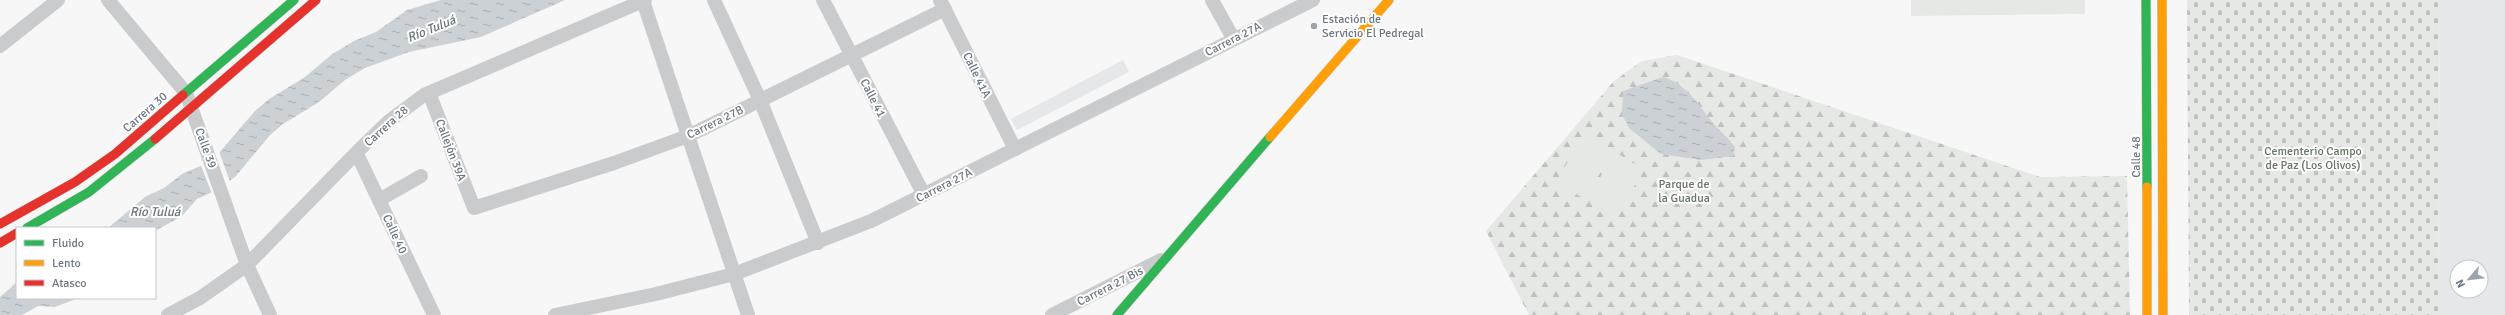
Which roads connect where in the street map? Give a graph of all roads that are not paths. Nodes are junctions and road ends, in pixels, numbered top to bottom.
1 (58, 0) edge
2 (108, 0) edge
3 (316, 0) edge
4 (714, 0) edge
5 (823, 0) edge
6 (1212, 0) edge
7 (1313, 0) edge
8 (2146, 0) edge
9 (2162, 0) edge
10 (291, 1) edge
11 (644, 1) edge
12 (1385, 2) edge
13 (942, 4) edge
14 (299, 14) junction
15 (1233, 38) junction
16 (0, 46) edge
17 (851, 55) junction
18 (186, 93) junction
19 (429, 93) junction
20 (760, 100) junction
21 (192, 108) junction
22 (688, 136) junction
23 (1015, 149) junction
24 (356, 154) junction
25 (421, 176) dead end
26 (924, 196) junction
27 (379, 200) junction
28 (474, 208) joint
29 (0, 224) edge
30 (29, 227) edge
31 (16, 234) edge
32 (0, 243) edge
33 (818, 243) junction
34 (1167, 256) junction
35 (247, 266) junction
36 (734, 274) junction
37 (168, 315) edge
38 (270, 315) edge
39 (434, 315) edge
40 (555, 315) edge
41 (748, 315) edge
42 (1052, 315) edge
43 (1117, 315) edge
44 (2148, 315) edge
45 (2163, 315) edge

1 - 16 street
2 - 18 street, Calle 39
3 - 14 main road
4 - 20 street
5 - 17 street, Calle 41
6 - 15 street
7 - 15 street, Carrera 27A
8 - 44 main road, Calle 48
9 - 45 main road
10 - 14 street
10 - 18 main road, Carrera 30
11 - 19 street, Carrera 28
11 - 22 street
12 - 34 main road
13 - 17 street, Carrera 27B
13 - 23 street, Calle 41A
14 - 21 main road
15 - 23 street, Carrera 27A
17 - 20 street, Carrera 27B
17 - 26 street, Calle 41
18 - 21 street, Calle 39
18 - 29 main road, Carrera 30
19 - 24 street, Carrera 28
19 - 28 street, Callejón 39A
20 - 22 street, Carrera 27B
20 - 33 street
21 - 30 main road
21 - 35 street, Calle 39
22 - 28 street, Carrera 27B
22 - 36 street
23 - 26 street, Carrera 27A
24 - 27 street, Calle 40
24 - 35 street, Carrera 28
25 - 27 street
26 - 33 street, Carrera 27A
27 - 39 street, Calle 40
31 - 32 main road
33 - 36 street, Carrera 27A
34 - 42 street, Carrera 27 Bis
34 - 43 main road
35 - 37 street, Carrera 28
35 - 38 street, Calle 39
36 - 40 street, Carrera 27A
36 - 41 street

